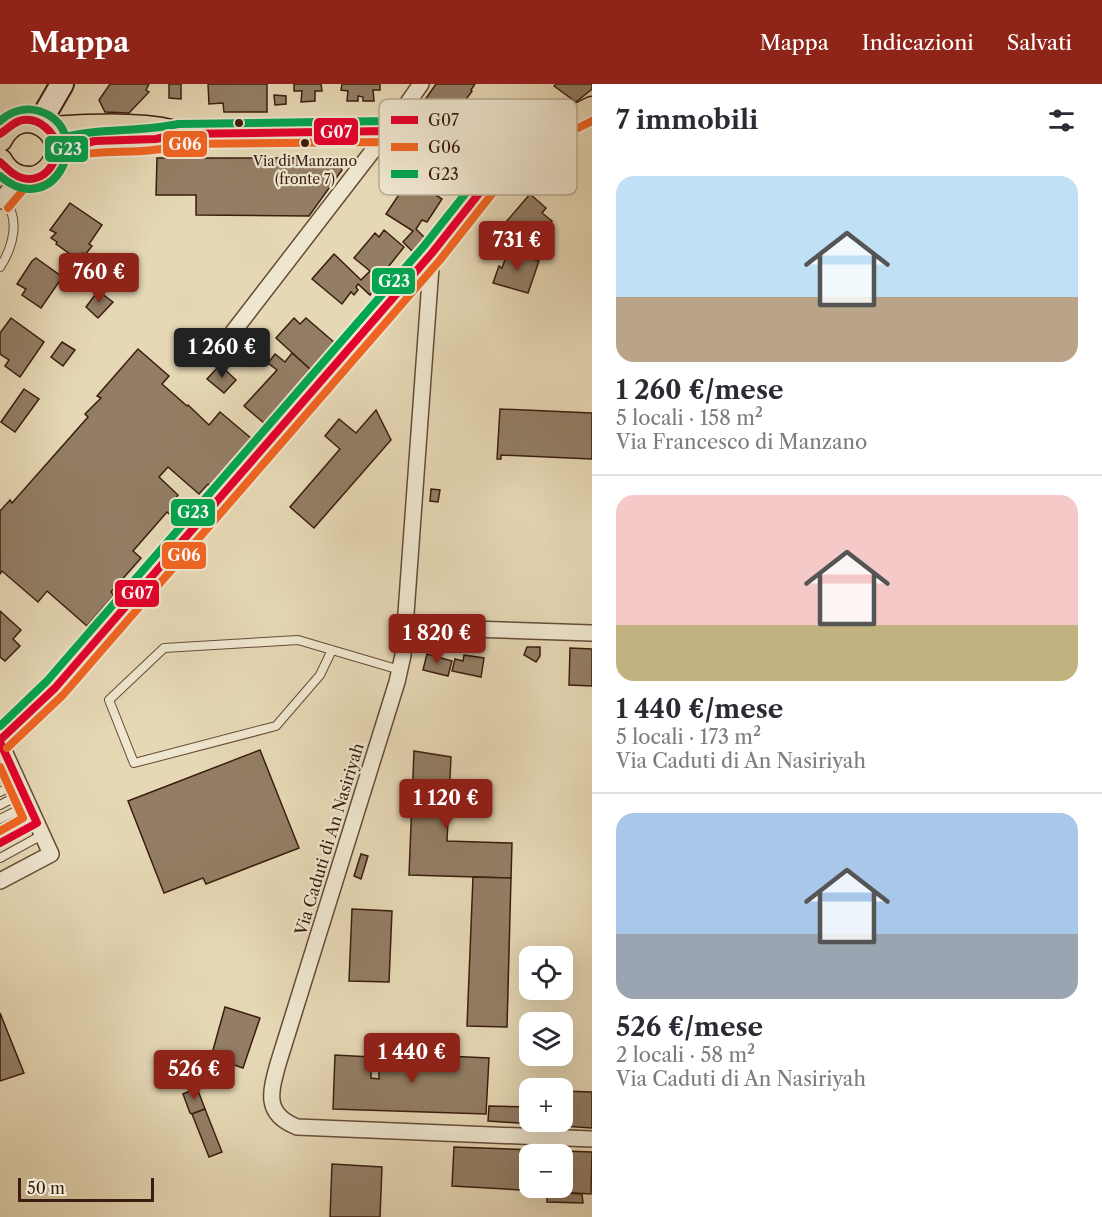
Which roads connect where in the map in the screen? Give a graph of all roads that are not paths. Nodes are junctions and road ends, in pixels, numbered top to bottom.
1 (62, 84) edge
2 (421, 84) edge
3 (410, 99) edge
4 (592, 109) edge
5 (577, 116) edge
6 (379, 131) edge
7 (49, 134) junction
8 (1, 135) edge
9 (379, 143) edge
10 (0, 162) edge
11 (19, 178) junction
12 (478, 195) edge
13 (1, 200) edge
14 (432, 253) junction
15 (0, 267) edge
16 (233, 332) dead end
17 (406, 627) junction
18 (592, 633) edge
19 (332, 650) junction
20 (400, 670) junction
21 (0, 741) edge
22 (0, 792) edge
23 (0, 805) edge
24 (27, 806) edge
25 (0, 819) edge
26 (0, 831) edge
27 (0, 843) edge
28 (0, 858) edge
29 (0, 874) edge
30 (0, 881) edge
31 (592, 1139) edge

1 - 7 main road
2 - 3 street
4 - 5 main road
6 - 7 main road
7 - 8 main road
7 - 11 main road
9 - 16 street
10 - 11 main road
11 - 13 street
12 - 14 street
13 - 15 lane
14 - 17 street, Via Caduti di An Nasiriyah
14 - 21 street
17 - 18 street
17 - 20 street, Via Caduti di An Nasiriyah
19 - 19 lane
19 - 20 lane
20 - 31 street, Via Caduti di An Nasiriyah
21 - 24 street
22 - 24 lane
23 - 24 lane
24 - 25 lane
24 - 26 lane
24 - 27 lane
24 - 28 lane
24 - 29 lane
24 - 30 street

